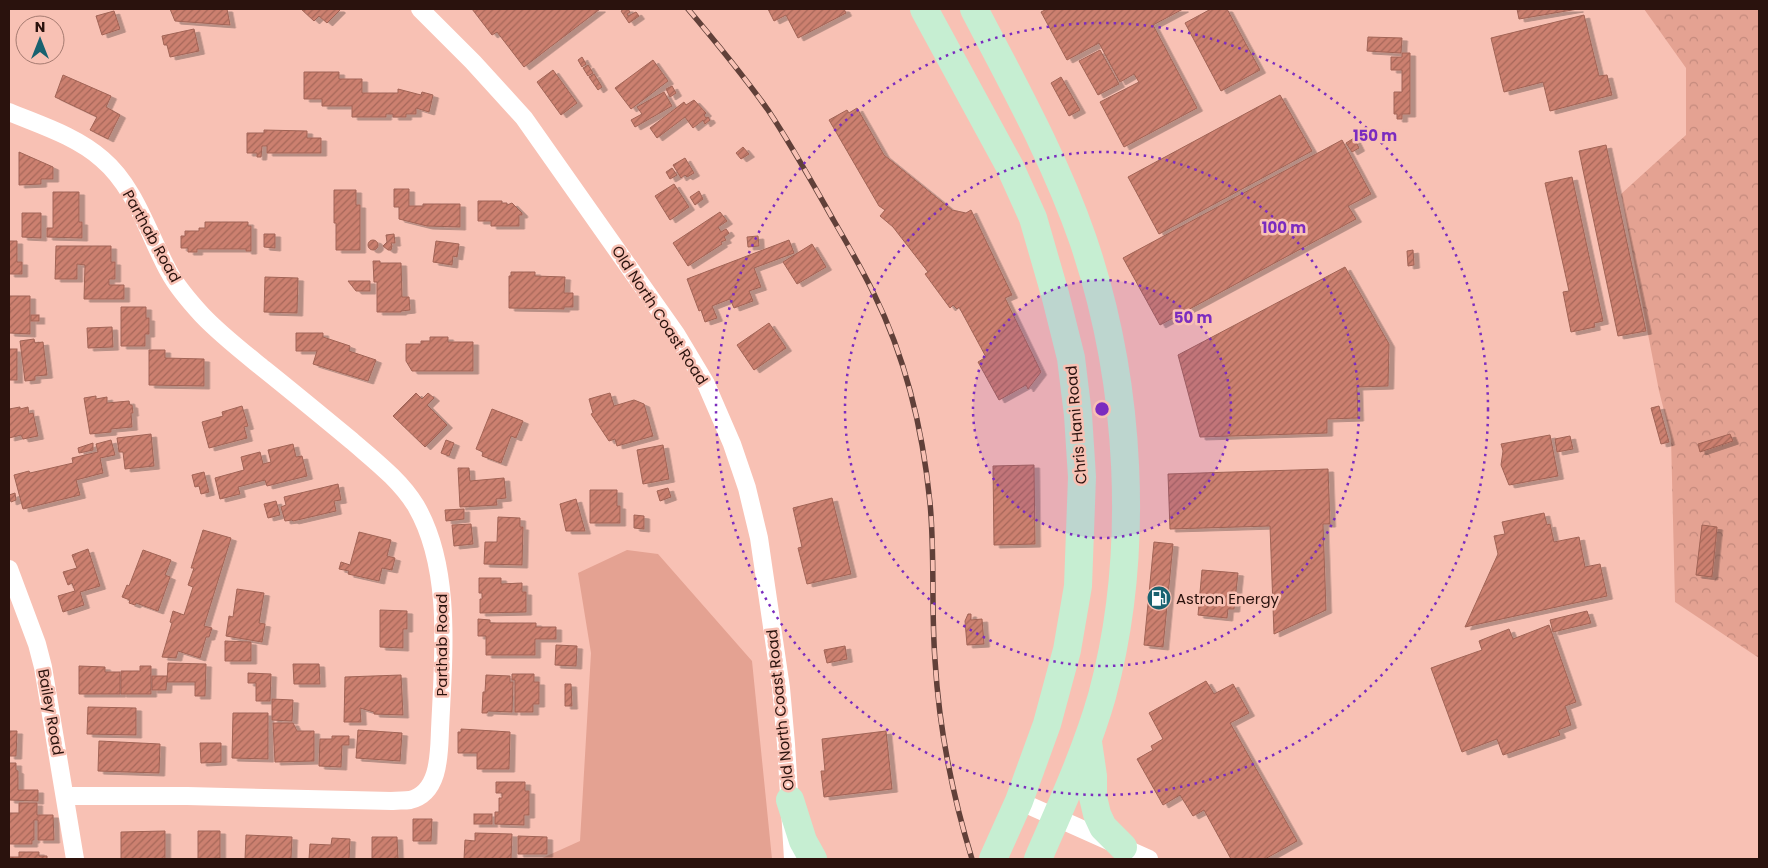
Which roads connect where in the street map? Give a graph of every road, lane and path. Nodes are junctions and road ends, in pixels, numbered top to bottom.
1 (420, 9) edge
2 (924, 9) edge
3 (974, 9) edge
4 (9, 112) edge
5 (9, 569) edge
6 (1088, 741) junction
7 (65, 796) junction
8 (790, 800) junction
9 (1019, 801) junction
10 (1056, 817) junction
11 (1124, 847) junction
12 (75, 859) edge
13 (793, 859) edge
14 (812, 859) edge
15 (993, 859) edge
16 (1038, 859) edge
17 (1149, 859) edge

1 - 8 street, Old North Coast Road
2 - 9 main road, Chris Hani Road
3 - 6 main road
4 - 7 street, Parthab Road
5 - 7 street, Bailey Road
6 - 10 main road
6 - 11 main road
7 - 12 street, Bailey Road
8 - 13 street, Old North Coast Road
8 - 14 main road
9 - 10 street
9 - 15 main road, Chris Hani Road
10 - 11 street
10 - 16 main road
11 - 17 street

